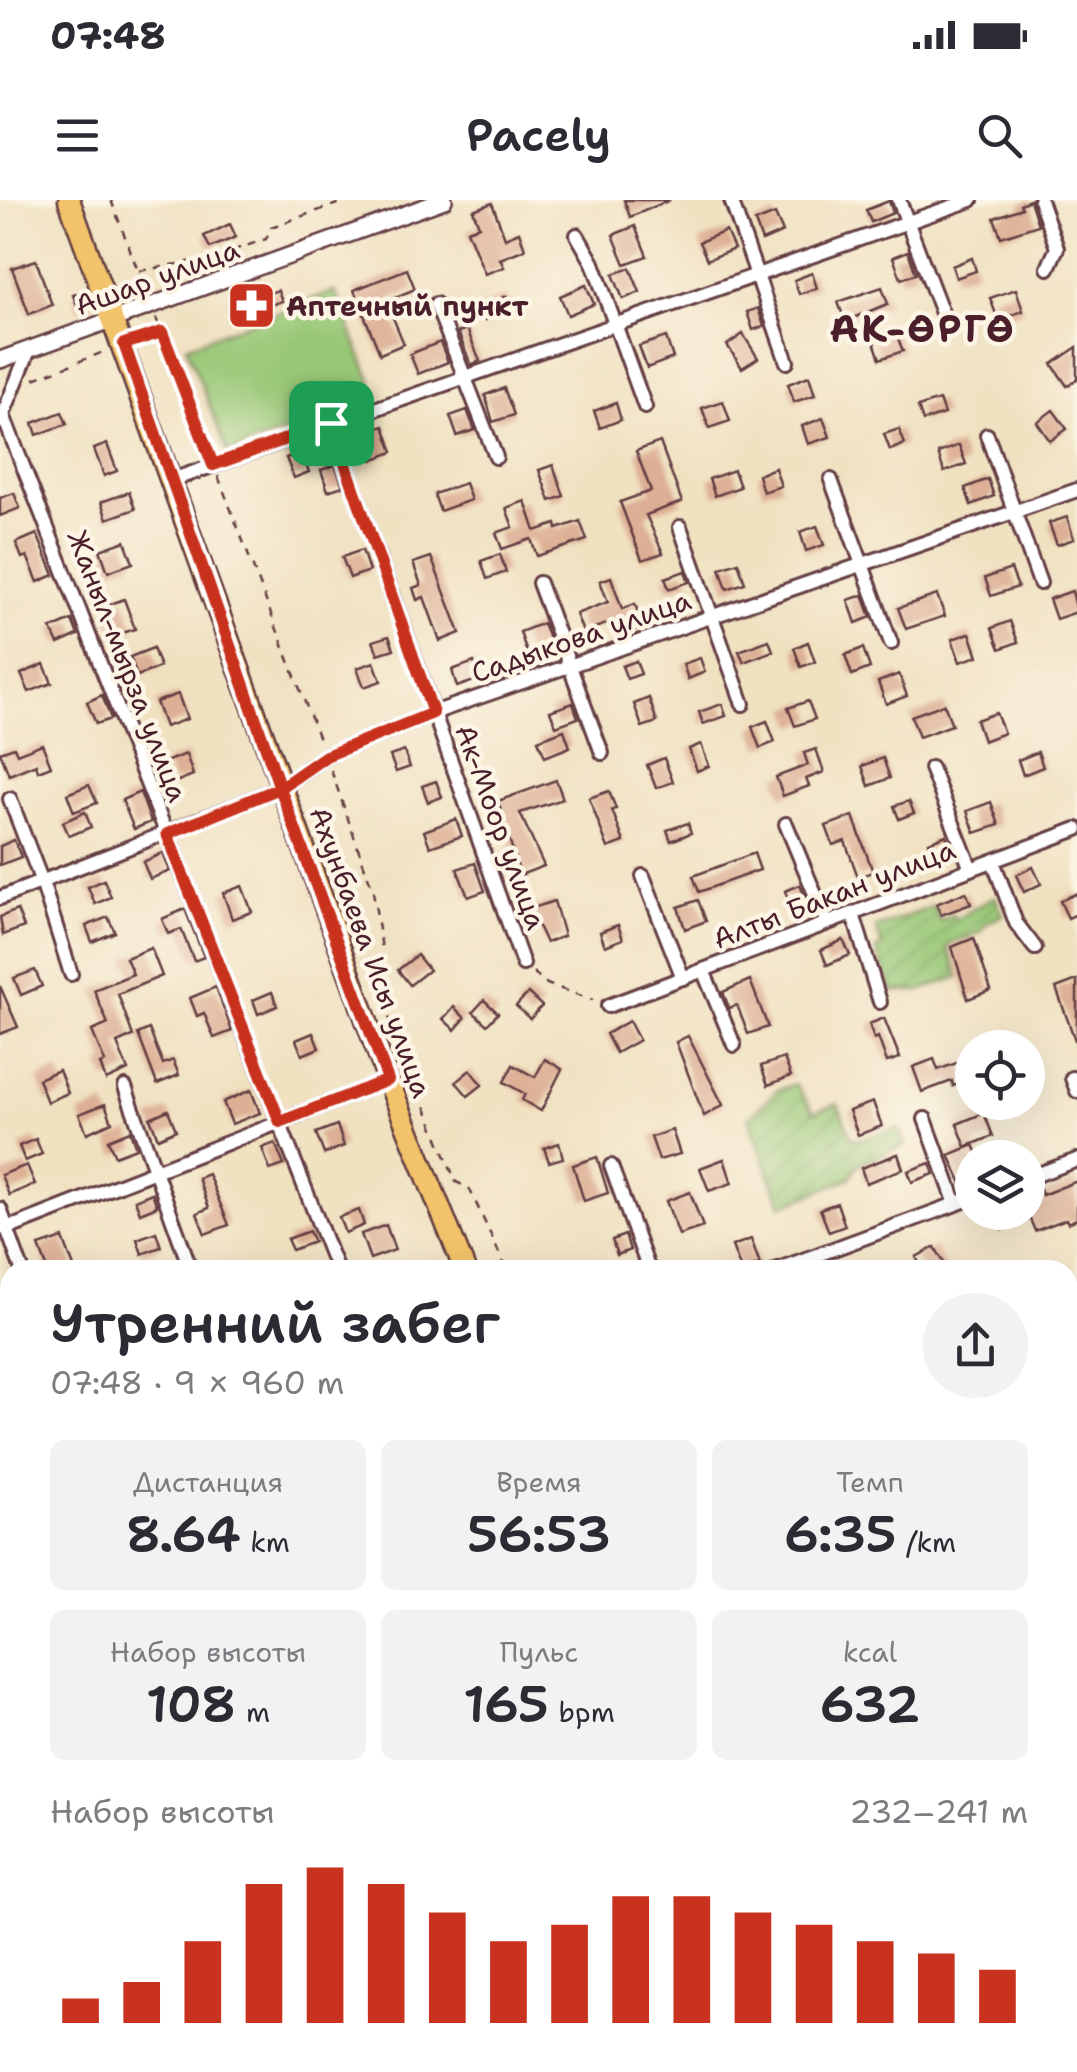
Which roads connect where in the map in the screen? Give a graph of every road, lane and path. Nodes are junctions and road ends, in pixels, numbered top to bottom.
1 (69, 200) edge
2 (111, 200) edge
3 (349, 200) edge
4 (444, 200) edge
5 (731, 200) edge
6 (899, 200) edge
7 (972, 200) edge
8 (1040, 200) edge
9 (907, 221) junction
10 (577, 235) dead end
11 (1048, 268) dead end
12 (139, 271) junction
13 (758, 274) junction
14 (436, 304) dead end
15 (151, 306) junction
16 (944, 318) dead end
17 (115, 319) junction
18 (613, 326) junction
19 (162, 332) junction
20 (124, 344) junction
21 (28, 350) junction
22 (0, 360) edge
23 (787, 362) dead end
24 (466, 378) junction
25 (14, 386) junction
26 (645, 407) dead end
27 (2, 418) edge
28 (331, 423) junction
29 (987, 435) dead end
30 (496, 457) dead end
31 (213, 465) junction
32 (172, 480) junction
33 (830, 480) dead end
34 (1077, 490) edge
35 (1013, 514) junction
36 (680, 527) dead end
37 (864, 565) junction
38 (540, 583) dead end
39 (1040, 583) dead end
40 (712, 617) junction
41 (891, 643) dead end
42 (570, 666) junction
43 (743, 704) dead end
44 (433, 713) junction
45 (602, 753) dead end
46 (326, 756) junction
47 (931, 768) dead end
48 (280, 788) junction
49 (10, 799) dead end
50 (786, 824) dead end
51 (1077, 829) edge
52 (167, 834) junction
53 (993, 861) junction
54 (970, 869) junction
55 (643, 876) dead end
56 (42, 882) junction
57 (0, 898) edge
58 (853, 914) junction
59 (826, 924) junction
60 (1035, 948) dead end
61 (523, 964) joint
62 (703, 970) junction
63 (71, 974) dead end
64 (683, 978) junction
65 (880, 1002) dead end
66 (608, 1006) joint
67 (734, 1045) dead end
68 (388, 1080) junction
69 (125, 1087) dead end
70 (924, 1119) dead end
71 (280, 1122) junction
72 (1077, 1160) edge
73 (611, 1166) dead end
74 (154, 1172) junction
75 (1045, 1172) edge
76 (955, 1201) edge
77 (955, 1204) edge
78 (0, 1209) edge
79 (3, 1228) edge
80 (17, 1260) edge
81 (187, 1260) edge
82 (332, 1260) edge
83 (462, 1260) edge
84 (502, 1260) edge
85 (645, 1260) edge
86 (803, 1260) edge

1 - 17 main road, Ахунбаева Исы улица
2 - 12 path
3 - 12 path
4 - 15 street, Ашар улица
5 - 13 street
6 - 9 street
7 - 9 street
8 - 11 street
9 - 13 street
9 - 16 street
10 - 18 street
12 - 15 path
13 - 18 street
13 - 23 street
14 - 24 street
15 - 17 street, Ашар улица
15 - 19 path
17 - 20 main road, Ахунбаева Исы улица
17 - 21 street, Ашар улица
18 - 24 street
18 - 26 street
19 - 20 path
19 - 31 path
20 - 25 path
20 - 32 main road, Ахунбаева Исы улица
21 - 22 street, Ашар улица
21 - 25 street
24 - 28 street
24 - 30 street
25 - 27 street
27 - 52 street, Жаныл-мырза улица
28 - 31 street
28 - 44 street, Ак-Моор улица
29 - 35 street
31 - 32 street
31 - 46 path
32 - 48 main road, Ахунбаева Исы улица
33 - 37 street
34 - 35 street, Садыкова улица
35 - 37 street, Садыкова улица
35 - 39 street
36 - 40 street
37 - 40 street, Садыкова улица
37 - 41 street
38 - 42 street
40 - 42 street, Садыкова улица
40 - 43 street
42 - 44 street, Садыкова улица
42 - 45 street
44 - 46 street, Садыкова улица
44 - 61 street, Ак-Моор улица
46 - 48 street, Садыкова улица
46 - 84 path
47 - 54 street
48 - 52 street, Садыкова улица
48 - 68 main road, Ахунбаева Исы улица
49 - 56 street
50 - 59 street
51 - 53 street, Алты Бакан улица
52 - 56 street, Садыкова улица
52 - 71 street, Жаныл-мырза улица
53 - 54 street, Алты Бакан улица
53 - 60 street
54 - 58 street, Алты Бакан улица
55 - 64 street
56 - 57 street, Садыкова улица
56 - 63 street
58 - 59 street, Алты Бакан улица
58 - 65 street
59 - 62 street, Алты Бакан улица
61 - 66 path
62 - 64 street, Алты Бакан улица
62 - 67 street
64 - 66 street, Алты Бакан улица
68 - 71 street
68 - 83 main road, Ахунбаева Исы улица
69 - 74 street
70 - 76 street
71 - 74 street
71 - 82 street, Жаныл-мырза улица
72 - 75 street
73 - 85 street
74 - 79 street
74 - 81 street
77 - 86 street
78 - 79 street
79 - 80 street

